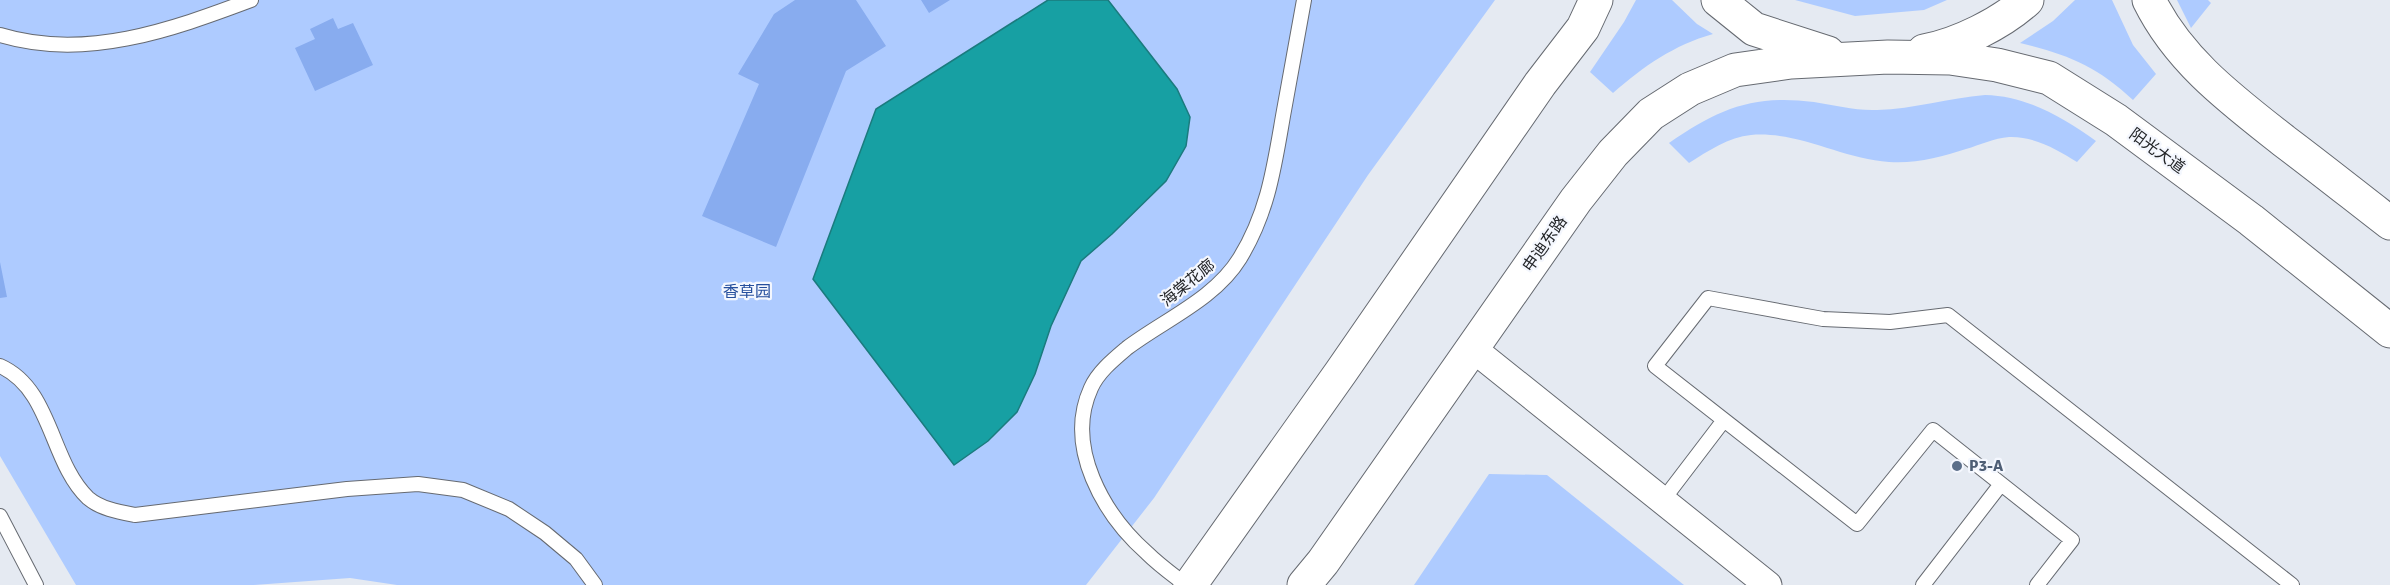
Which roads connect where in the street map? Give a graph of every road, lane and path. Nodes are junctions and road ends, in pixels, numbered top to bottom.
1 (251, 0) edge
2 (1304, 0) edge
3 (1596, 0) edge
4 (1718, 0) edge
5 (2027, 0) edge
6 (2149, 0) edge
7 (0, 35) edge
8 (1888, 57) junction
9 (2390, 223) edge
10 (2390, 331) edge
11 (1472, 348) junction
12 (0, 366) edge
13 (1724, 420) junction
14 (2001, 484) junction
15 (1663, 500) junction
16 (0, 516) edge
17 (36, 585) edge
18 (595, 585) edge
19 (1188, 585) edge
20 (1304, 585) edge
21 (1768, 585) edge
22 (1923, 585) edge
23 (2037, 585) edge
24 (2292, 585) edge

1 - 7 lane
2 - 19 lane, 海棠花廊
3 - 19 street
4 - 8 street
5 - 8 street
6 - 9 street
8 - 10 street, 阳光大道
8 - 11 street, 申迪东路
11 - 15 street
11 - 20 street, 申迪东路
12 - 18 lane
13 - 14 lane
13 - 15 lane
13 - 24 lane
14 - 22 lane
14 - 23 lane
15 - 21 street
16 - 17 lane

